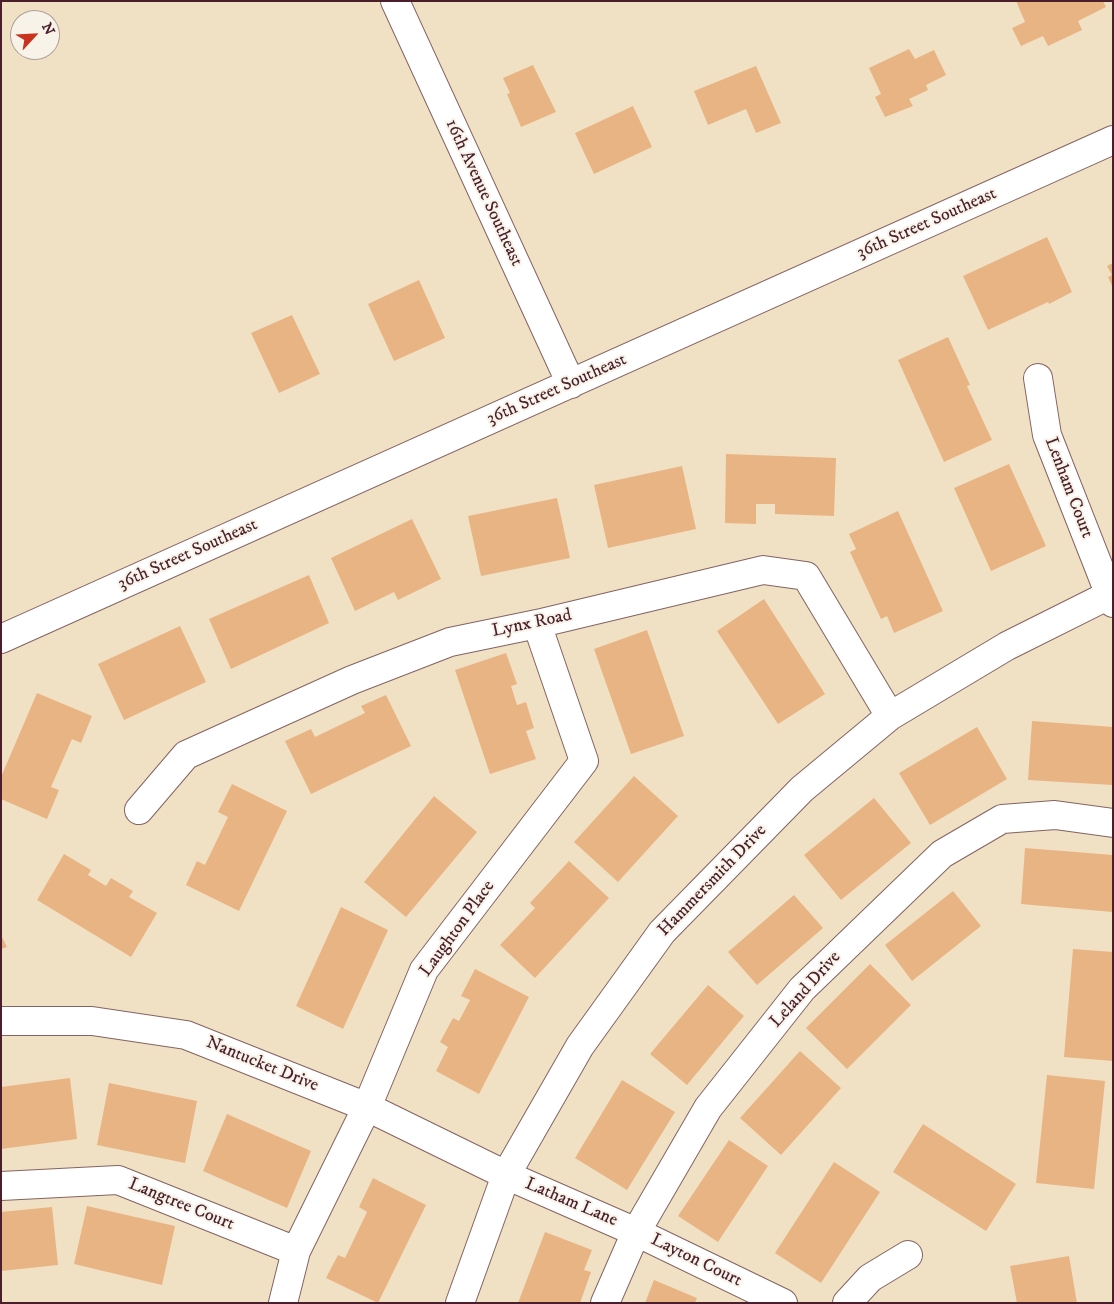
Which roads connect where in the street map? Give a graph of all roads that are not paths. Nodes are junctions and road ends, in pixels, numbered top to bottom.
1 (395, 1) edge
2 (1113, 140) edge
3 (1038, 378) dead end
4 (571, 384) junction
5 (1111, 596) edge
6 (537, 624) junction
7 (1, 639) edge
8 (890, 716) junction
9 (139, 810) dead end
10 (1113, 822) edge
11 (1, 1021) edge
12 (367, 1107) junction
13 (506, 1175) junction
14 (1, 1186) edge
15 (636, 1232) junction
16 (296, 1251) junction
17 (908, 1255) dead end
18 (283, 1303) edge
19 (460, 1303) edge
20 (605, 1303) edge
21 (783, 1303) edge
22 (847, 1303) edge

1 - 4 street, 16th Avenue Southeast
2 - 4 street, 36th Street Southeast
3 - 5 street, Lenham Court
4 - 7 street, 36th Street Southeast
5 - 8 street, Hammersmith Drive
6 - 8 street, Lynx Road
6 - 9 street, Lynx Road
6 - 12 street, Laughton Place
8 - 13 street, Hammersmith Drive
10 - 15 street, Leland Drive
11 - 12 street, Nantucket Drive
12 - 13 street, Nantucket Drive
12 - 16 street, Laughton Place
13 - 15 street, Latham Lane
13 - 19 street, Hammersmith Drive
14 - 16 street, Langtree Court
15 - 20 street, Leland Drive
15 - 21 street, Layton Court
16 - 18 street, Laughton Place
17 - 22 street

